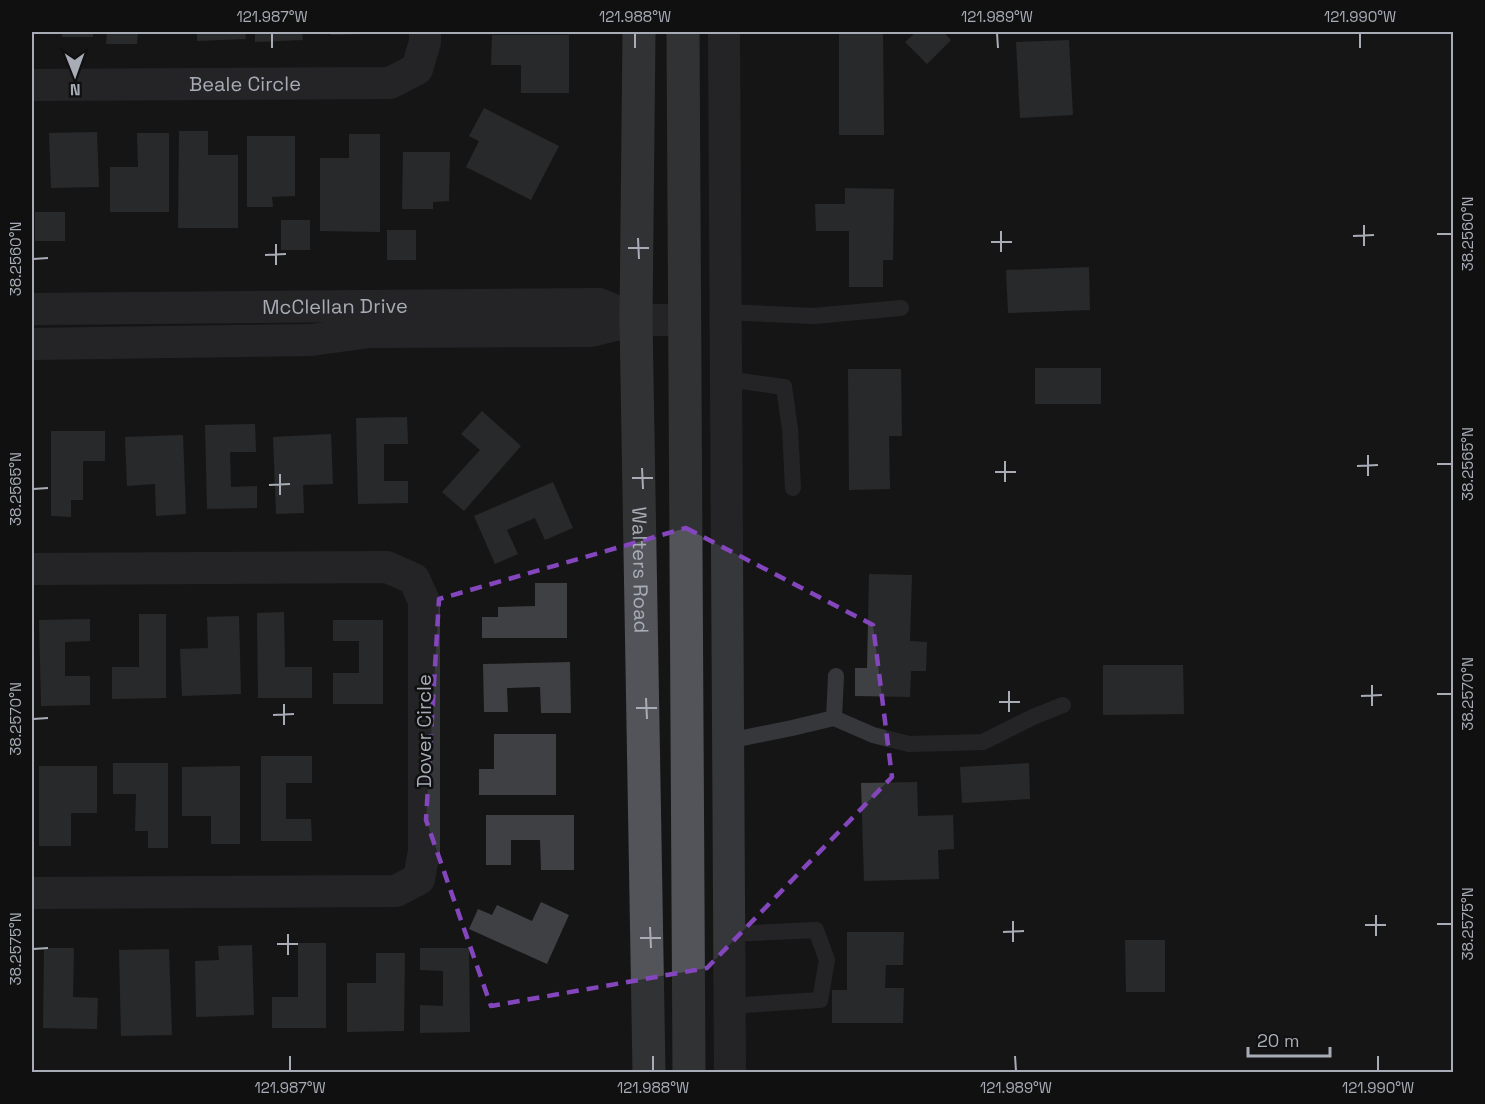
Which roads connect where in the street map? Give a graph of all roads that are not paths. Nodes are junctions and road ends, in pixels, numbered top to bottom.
1 (425, 32) edge
2 (639, 32) edge
3 (683, 32) edge
4 (724, 32) edge
5 (32, 84) edge
6 (901, 308) dead end
7 (32, 309) edge
8 (726, 312) junction
9 (636, 320) junction
10 (685, 320) junction
11 (32, 344) edge
12 (726, 379) junction
13 (793, 488) dead end
14 (32, 569) edge
15 (836, 676) dead end
16 (1063, 705) dead end
17 (834, 718) junction
18 (728, 741) junction
19 (32, 893) edge
20 (729, 934) junction
21 (729, 1006) junction
22 (649, 1072) edge
23 (689, 1072) edge
24 (730, 1072) edge

1 - 5 street, Beale Circle
2 - 9 main road, Walters Road
3 - 10 main road
4 - 8 street
6 - 8 lane
7 - 9 street, McClellan Drive
8 - 12 street
9 - 10 street, McClellan Drive
9 - 11 street, McClellan Drive
9 - 22 main road, Walters Road
10 - 23 main road
12 - 13 lane
12 - 18 street
14 - 19 street, Dover Circle
15 - 17 lane
16 - 17 lane
17 - 18 lane
18 - 20 street
20 - 21 street
20 - 21 lane
21 - 24 street

